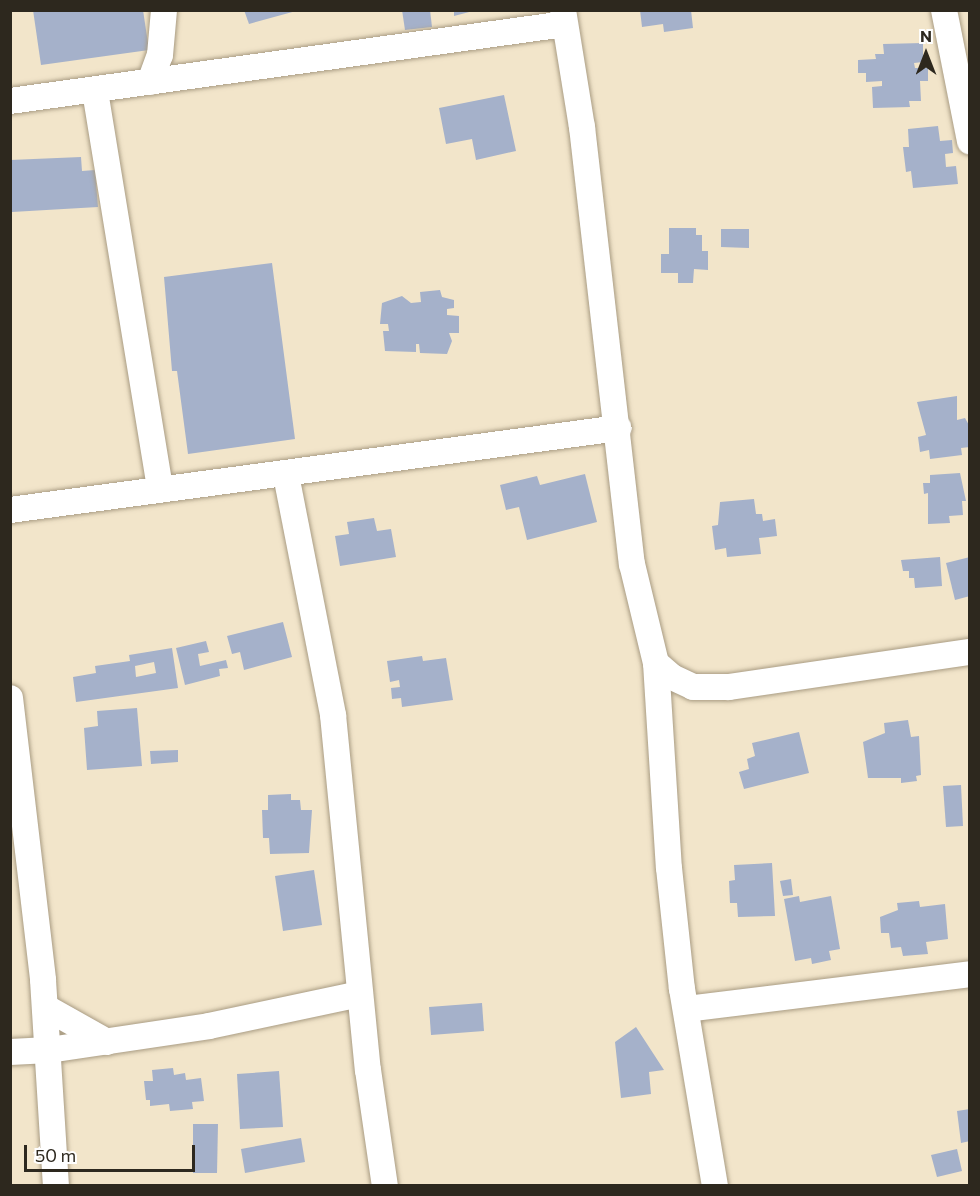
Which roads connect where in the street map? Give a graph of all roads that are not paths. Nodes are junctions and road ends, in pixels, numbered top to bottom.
1 (164, 10) edge
2 (944, 10) edge
3 (564, 17) edge
4 (150, 82) junction
5 (95, 91) junction
6 (10, 101) edge
7 (969, 141) edge
8 (619, 428) junction
9 (286, 475) junction
10 (160, 490) junction
11 (10, 510) edge
12 (969, 652) edge
13 (656, 663) junction
14 (10, 698) edge
15 (13, 735) edge
16 (969, 974) edge
17 (359, 994) junction
18 (45, 1007) junction
19 (686, 1009) junction
20 (107, 1042) junction
21 (49, 1050) junction
22 (10, 1052) edge
23 (56, 1185) edge
24 (385, 1185) edge
25 (715, 1185) edge

1 - 4 street
2 - 7 street
3 - 4 street
3 - 8 street
4 - 5 street
5 - 6 street
5 - 10 street
8 - 9 street
8 - 13 street
9 - 10 street
9 - 17 street
10 - 11 street
12 - 13 street
13 - 19 street
14 - 15 street
15 - 18 street
16 - 19 street
17 - 20 street
17 - 24 street
18 - 20 street
18 - 21 street
19 - 25 street
20 - 21 street
21 - 22 street
21 - 23 street

